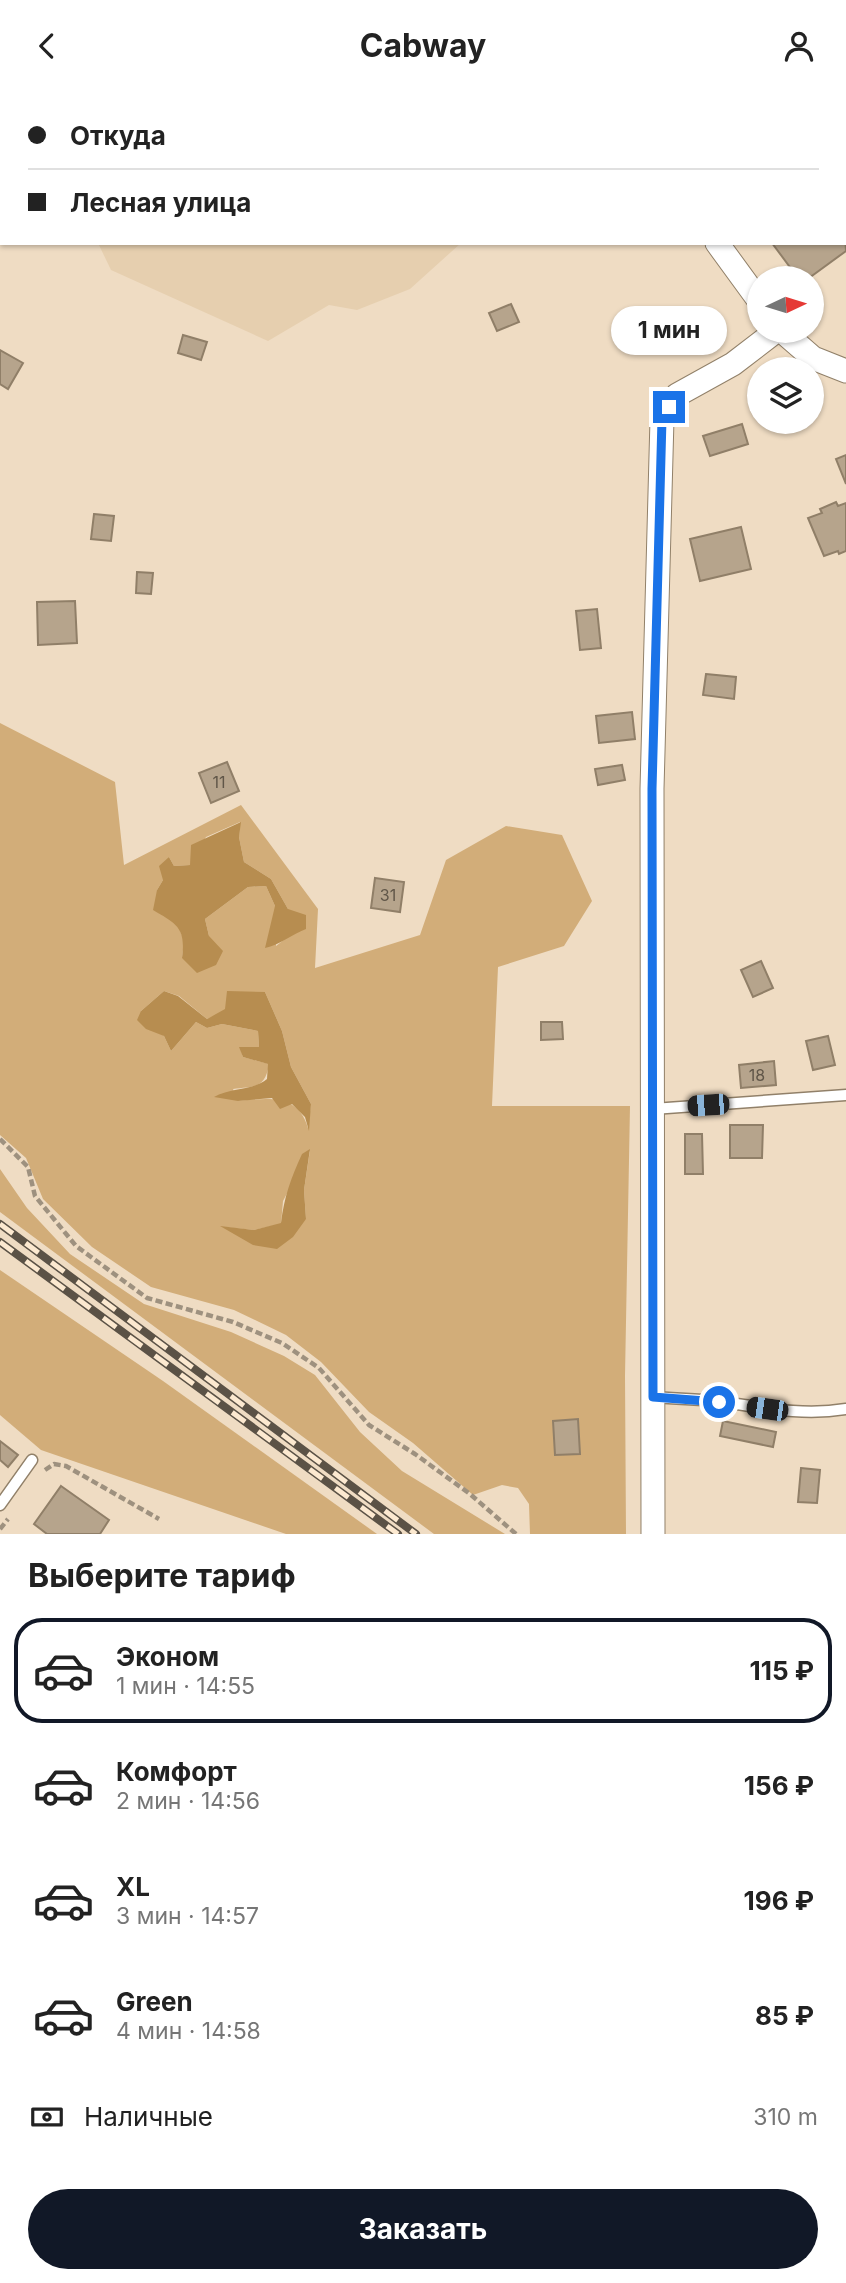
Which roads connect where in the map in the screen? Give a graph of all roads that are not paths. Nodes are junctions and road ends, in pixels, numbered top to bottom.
1 (718, 245) edge
2 (747, 284) edge
3 (760, 343) edge
4 (796, 343) edge
5 (846, 371) edge
6 (846, 1095) edge
7 (653, 1109) junction
8 (653, 1397) junction
9 (846, 1409) edge
10 (32, 1460) dead end
11 (0, 1505) edge
12 (653, 1534) edge

1 - 2 street
3 - 7 street
4 - 5 street
6 - 7 lane
7 - 8 street
8 - 9 lane
8 - 12 street
10 - 11 lane

